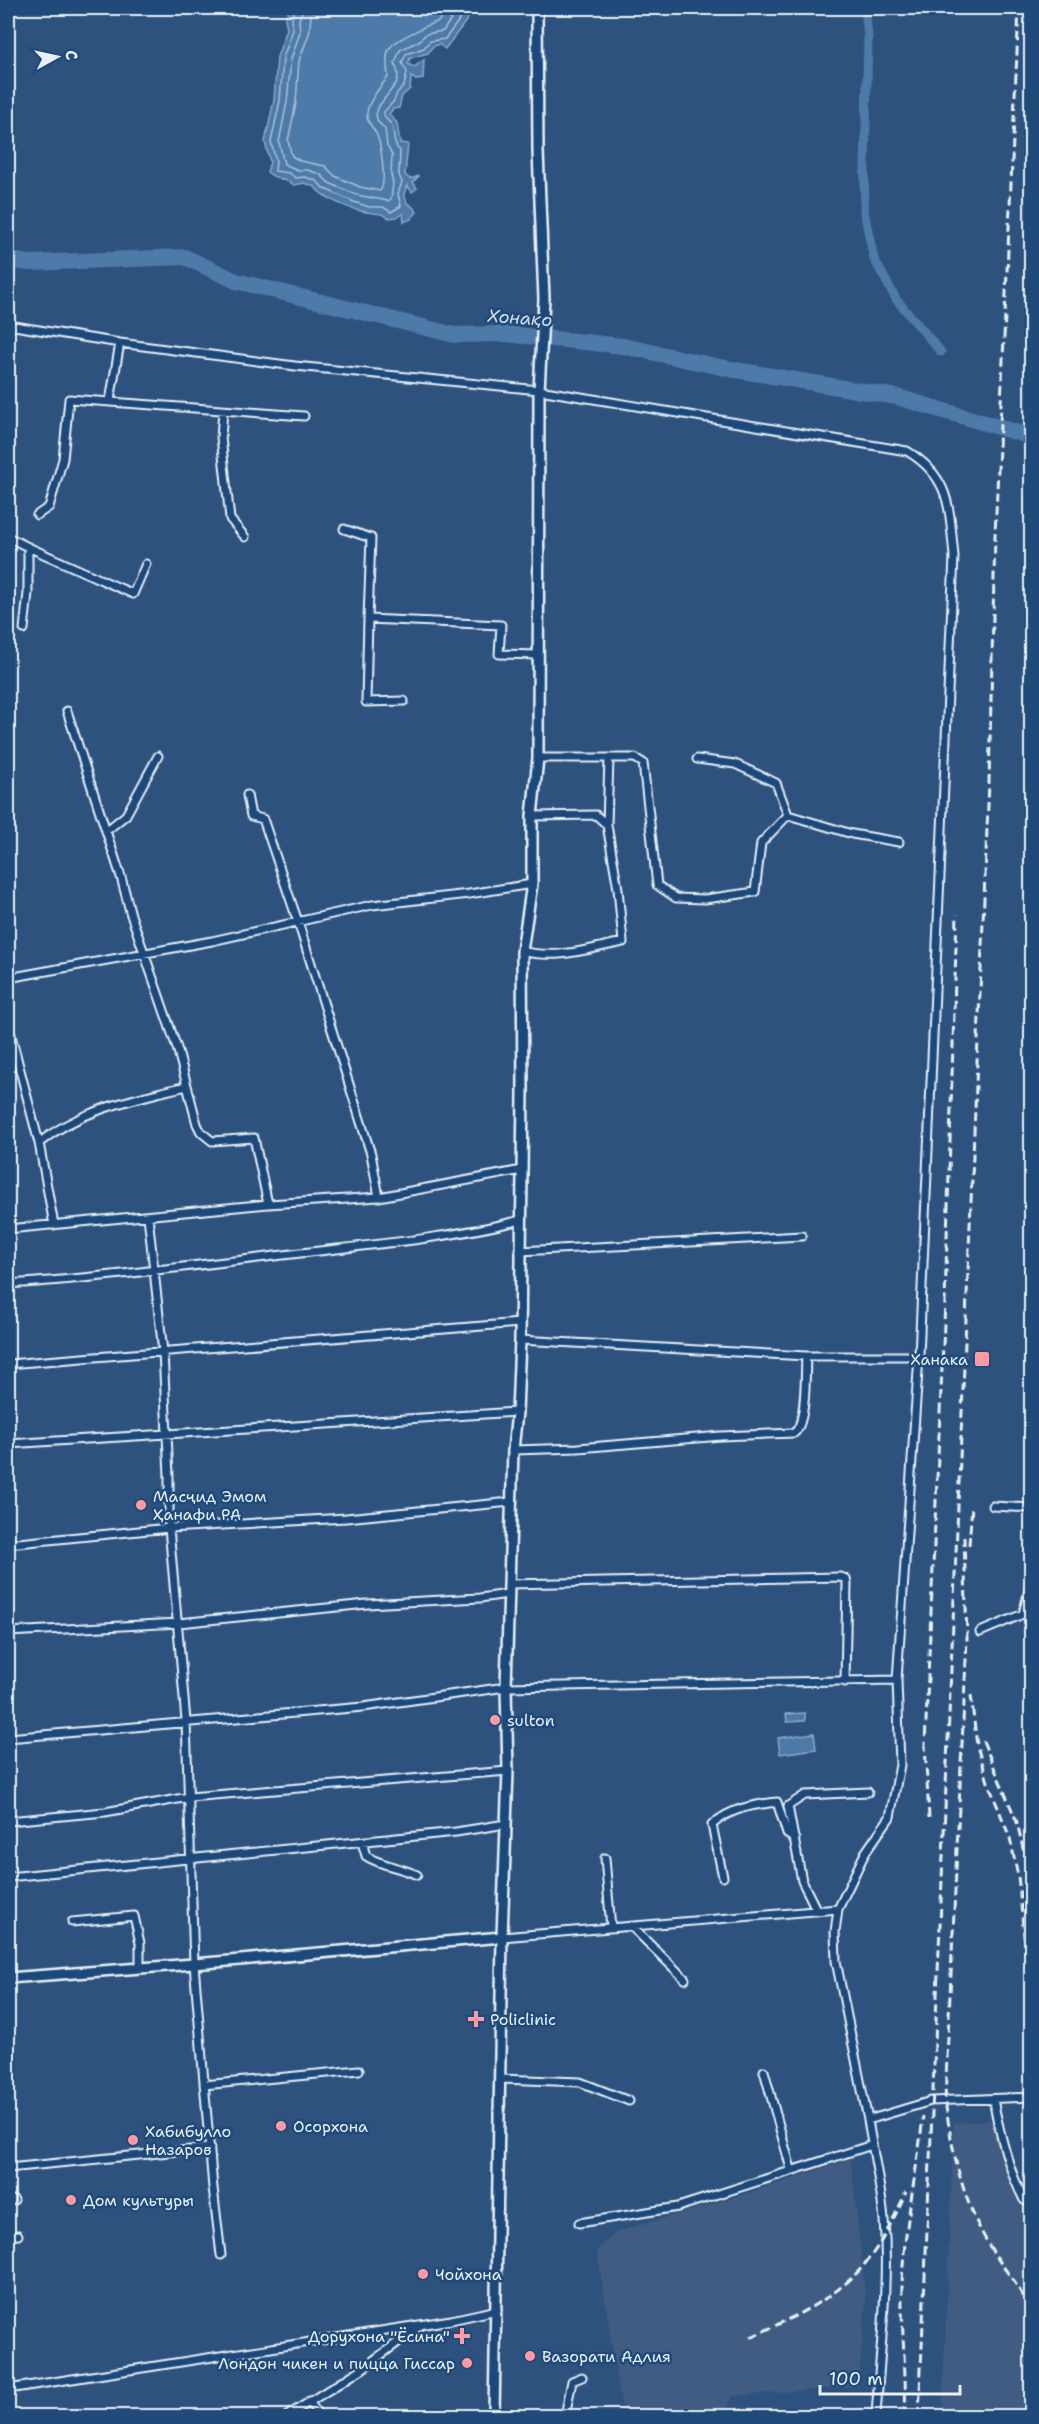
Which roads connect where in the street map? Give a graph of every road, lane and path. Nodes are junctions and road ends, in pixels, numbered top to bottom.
1 (537, 8) edge
2 (8, 325) edge
3 (120, 343) junction
4 (539, 390) junction
5 (110, 401) junction
6 (223, 411) junction
7 (304, 416) dead end
8 (37, 515) dead end
9 (344, 529) dead end
10 (8, 537) edge
11 (245, 537) dead end
12 (28, 547) junction
13 (146, 564) dead end
14 (368, 619) junction
15 (24, 629) dead end
16 (539, 655) junction
17 (404, 700) dead end
18 (67, 711) dead end
19 (158, 756) dead end
20 (538, 758) junction
21 (609, 758) junction
22 (697, 759) dead end
23 (247, 795) dead end
24 (788, 815) junction
25 (532, 816) junction
26 (607, 825) junction
27 (106, 831) junction
28 (899, 842) dead end
29 (532, 884) junction
30 (297, 922) junction
31 (144, 951) junction
32 (522, 951) junction
33 (8, 978) edge
34 (8, 1024) edge
35 (186, 1086) junction
36 (39, 1143) junction
37 (522, 1170) junction
38 (379, 1197) junction
39 (268, 1204) junction
40 (148, 1215) junction
41 (521, 1220) junction
42 (54, 1225) junction
43 (8, 1229) edge
44 (802, 1236) dead end
45 (520, 1251) junction
46 (154, 1271) junction
47 (8, 1284) edge
48 (520, 1323) junction
49 (520, 1340) junction
50 (163, 1352) junction
51 (806, 1356) junction
52 (919, 1356) junction
53 (8, 1364) edge
54 (517, 1412) junction
55 (167, 1432) junction
56 (8, 1444) edge
57 (513, 1450) junction
58 (511, 1502) junction
59 (993, 1506) dead end
60 (1032, 1508) edge
61 (168, 1528) junction
62 (8, 1544) edge
63 (1032, 1578) edge
64 (508, 1589) junction
65 (179, 1623) junction
66 (8, 1632) edge
67 (980, 1632) dead end
68 (897, 1680) junction
69 (845, 1682) junction
70 (506, 1686) junction
71 (186, 1721) junction
72 (8, 1738) edge
73 (508, 1771) junction
74 (867, 1792) dead end
75 (189, 1797) junction
76 (8, 1821) edge
77 (506, 1824) junction
78 (795, 1839) junction
79 (362, 1842) junction
80 (191, 1858) junction
81 (605, 1858) dead end
82 (417, 1875) dead end
83 (8, 1876) edge
84 (723, 1877) dead end
85 (838, 1909) junction
86 (817, 1911) junction
87 (72, 1922) dead end
88 (631, 1926) junction
89 (611, 1928) junction
90 (502, 1936) junction
91 (194, 1964) junction
92 (140, 1968) junction
93 (8, 1978) edge
94 (685, 1979) dead end
95 (359, 2070) dead end
96 (764, 2071) dead end
97 (500, 2079) junction
98 (204, 2085) junction
99 (1032, 2097) edge
100 (993, 2100) junction
101 (629, 2101) dead end
102 (868, 2120) junction
103 (872, 2145) junction
104 (210, 2148) junction
105 (8, 2168) edge
106 (791, 2169) junction
107 (1032, 2204) edge
108 (579, 2223) dead end
109 (18, 2235) dead end
110 (8, 2236) edge
111 (222, 2256) dead end
112 (497, 2310) junction
113 (423, 2324) junction
114 (582, 2377) dead end
115 (8, 2389) edge
116 (309, 2401) junction
117 (287, 2416) edge
118 (319, 2416) edge
119 (494, 2416) edge
120 (565, 2416) edge
121 (876, 2416) edge

1 - 4 street
2 - 3 street
3 - 4 street
3 - 5 street
4 - 16 street
4 - 52 street
5 - 6 street
5 - 8 street
6 - 7 street
6 - 11 street
9 - 14 street
10 - 12 street
12 - 13 street
12 - 15 street
14 - 16 street
14 - 17 street
16 - 20 street
18 - 27 street
19 - 27 street
20 - 21 street
20 - 25 street
21 - 24 street
21 - 26 street
22 - 24 street
23 - 30 street
24 - 28 street
25 - 26 street
25 - 29 street
26 - 32 street
27 - 31 street
29 - 30 street
29 - 32 street
30 - 31 street
30 - 38 street
31 - 33 street
31 - 35 street
32 - 37 street
34 - 36 street
35 - 36 street
35 - 39 street
36 - 42 street
37 - 38 street
37 - 41 street
38 - 39 street
39 - 40 street
40 - 42 street
40 - 46 street
41 - 45 street
41 - 46 street
42 - 43 street
44 - 45 street
45 - 48 street
46 - 47 street
46 - 50 street
48 - 49 street
48 - 50 street
49 - 51 street
49 - 54 street
50 - 53 street
50 - 55 street
51 - 52 street
51 - 57 street
52 - 68 street
54 - 55 street
54 - 57 street
55 - 56 street
55 - 61 street
57 - 58 street
58 - 61 street
58 - 64 street
59 - 60 street
61 - 62 street
61 - 65 street
63 - 67 street
64 - 65 street
64 - 69 street
64 - 70 street
65 - 66 street
65 - 71 street
68 - 69 street
68 - 85 street
69 - 70 street
70 - 71 street
70 - 73 street
71 - 72 street
71 - 75 street
73 - 75 street
73 - 77 street
74 - 78 street
75 - 76 street
75 - 80 street
77 - 79 street
77 - 90 street
78 - 84 street
78 - 86 street
79 - 80 street
79 - 82 street
80 - 83 street
80 - 91 street
81 - 89 street
85 - 86 street
85 - 102 street
86 - 88 street
87 - 92 street
88 - 89 street
88 - 94 street
89 - 90 street
90 - 91 street
90 - 97 street
91 - 92 street
91 - 98 street
92 - 93 street
95 - 98 street
96 - 106 street
97 - 101 street
97 - 112 street
98 - 104 street
99 - 100 street
100 - 102 street
100 - 107 street
102 - 103 street
103 - 106 street
103 - 121 street
104 - 105 street
104 - 111 street
106 - 108 street
109 - 110 street
112 - 113 street
112 - 119 street
113 - 115 street
113 - 116 street
114 - 120 street
116 - 117 street
116 - 118 street

